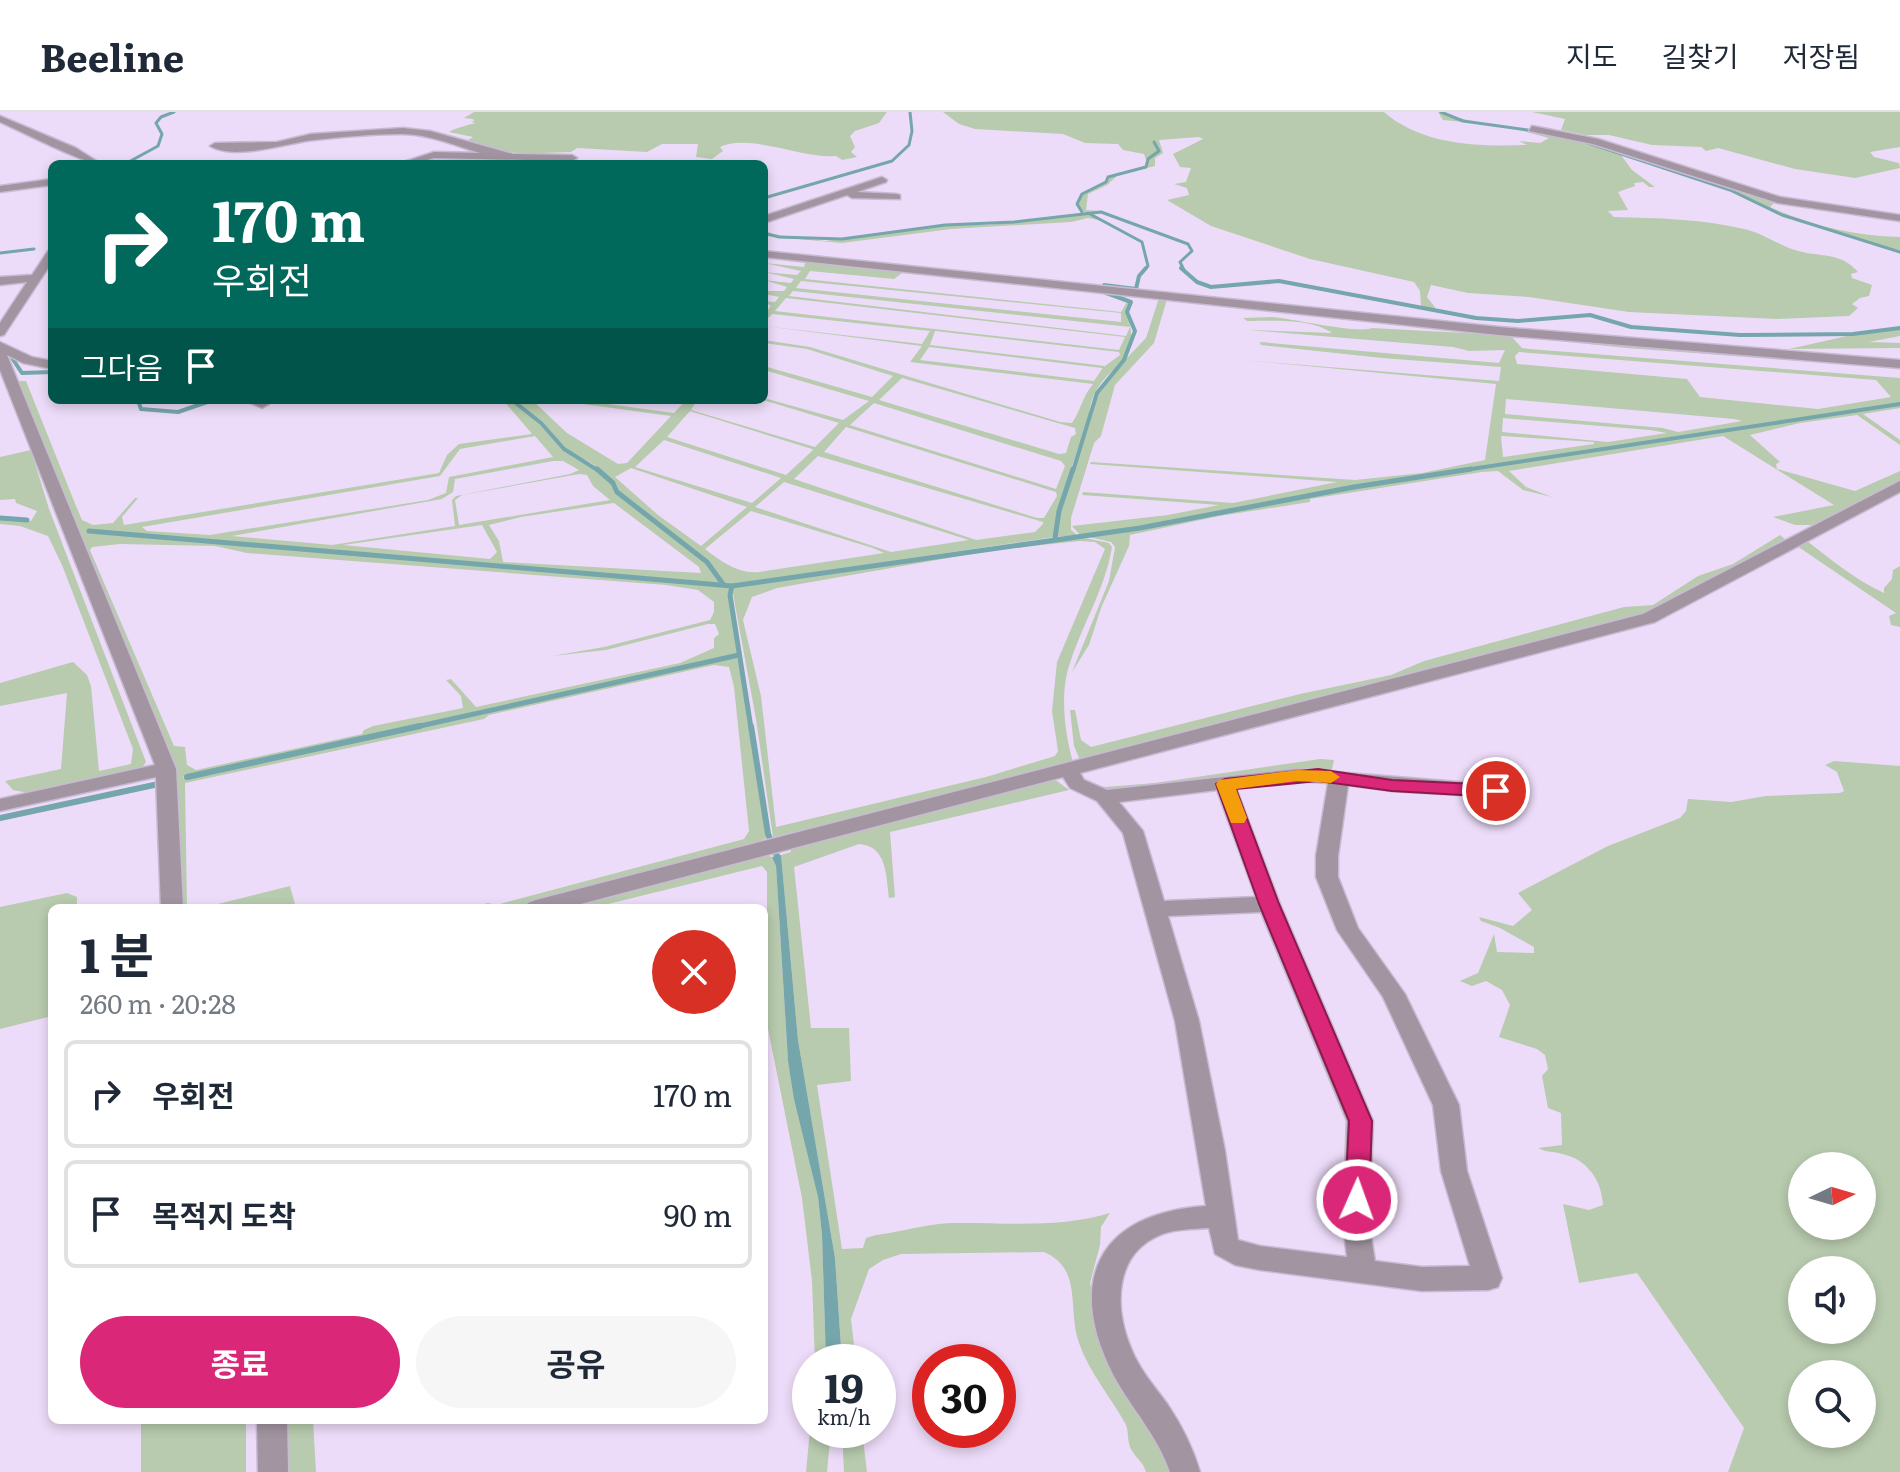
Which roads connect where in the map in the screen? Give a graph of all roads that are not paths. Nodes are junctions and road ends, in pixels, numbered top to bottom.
1 (0, 119) edge
2 (1532, 129) dead end
3 (215, 146) dead end
4 (509, 155) junction
5 (572, 158) dead end
6 (89, 160) edge
7 (417, 160) edge
8 (882, 180) dead end
9 (48, 183) edge
10 (0, 189) edge
11 (841, 194) junction
12 (896, 197) dead end
13 (1900, 218) edge
14 (768, 219) edge
15 (768, 254) edge
16 (48, 259) edge
17 (0, 281) edge
18 (33, 281) junction
19 (48, 285) edge
20 (0, 332) edge
21 (0, 346) edge
22 (0, 353) edge
23 (48, 364) edge
24 (1900, 364) edge
25 (1900, 486) edge
26 (166, 769) junction
27 (1068, 770) junction
28 (1339, 778) junction
29 (1225, 784) junction
30 (1496, 791) dead end
31 (1104, 797) junction
32 (0, 805) edge
33 (172, 904) edge
34 (551, 904) edge
35 (1269, 904) junction
36 (1153, 909) junction
37 (1221, 1216) junction
38 (1362, 1270) junction
39 (272, 1424) edge
40 (273, 1472) edge
41 (1185, 1472) edge

1 - 6 street
2 - 13 street
3 - 4 street
4 - 5 street
4 - 7 street
8 - 11 street
9 - 10 street
11 - 12 street
11 - 14 street
15 - 24 street
16 - 18 street
17 - 18 street
18 - 19 street
18 - 20 street
21 - 23 street
22 - 26 street
25 - 27 street
26 - 32 street
26 - 33 street
27 - 31 street
27 - 34 street
28 - 29 street
28 - 30 street
28 - 38 street
29 - 31 street
29 - 35 street
31 - 36 street
35 - 36 street
35 - 38 street
36 - 37 street
37 - 38 street
37 - 41 street
39 - 40 street

